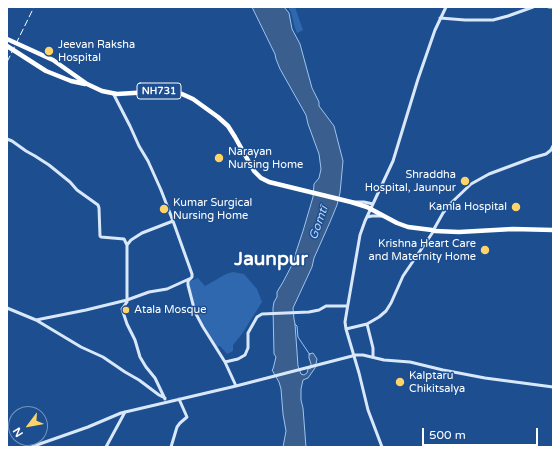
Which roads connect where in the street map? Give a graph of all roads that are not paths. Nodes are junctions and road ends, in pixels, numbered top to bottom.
1 (446, 7) edge
2 (533, 7) edge
3 (549, 7) edge
4 (553, 7) edge
5 (440, 18) junction
6 (7, 38) edge
7 (7, 46) edge
8 (87, 84) junction
9 (114, 94) junction
10 (7, 139) edge
11 (553, 146) edge
12 (552, 149) edge
13 (350, 202) junction
14 (375, 202) junction
15 (385, 217) junction
16 (367, 218) junction
17 (173, 221) junction
18 (553, 230) edge
19 (433, 231) junction
20 (127, 244) junction
21 (189, 279) junction
22 (127, 300) junction
23 (347, 306) junction
24 (7, 308) edge
25 (36, 320) junction
26 (367, 324) junction
27 (346, 329) junction
28 (354, 355) junction
29 (373, 357) junction
30 (225, 362) junction
31 (236, 386) junction
32 (553, 388) edge
33 (159, 395) junction
34 (165, 398) junction
35 (179, 399) junction
36 (170, 401) junction
37 (157, 404) junction
38 (125, 412) junction
39 (31, 447) edge
40 (106, 447) edge
41 (171, 447) edge
42 (382, 447) edge

1 - 5 main road
2 - 5 main road
3 - 4 main road
5 - 14 main road
6 - 8 highway, NH731
7 - 8 highway, NH731
8 - 9 highway, NH731
9 - 13 highway, NH731
9 - 17 main road
10 - 20 main road
11 - 12 main road
12 - 19 main road
13 - 14 main road
13 - 15 highway, NH731
14 - 16 main road
15 - 16 main road
15 - 19 highway, NH731
16 - 23 main road
17 - 20 main road
17 - 21 main road
18 - 19 highway, NH731
19 - 26 main road
20 - 22 main road
21 - 22 main road
21 - 30 main road
22 - 25 main road
22 - 34 main road
23 - 27 main road
23 - 30 main road
24 - 25 main road
25 - 33 main road
26 - 27 main road
26 - 29 main road
27 - 28 main road
28 - 29 main road
28 - 31 main road
28 - 42 main road
29 - 32 main road
30 - 31 main road
31 - 35 main road
33 - 34 main road
33 - 37 main road
34 - 36 main road
35 - 36 main road
35 - 41 main road
36 - 37 main road
37 - 38 main road
38 - 39 main road
38 - 40 main road

